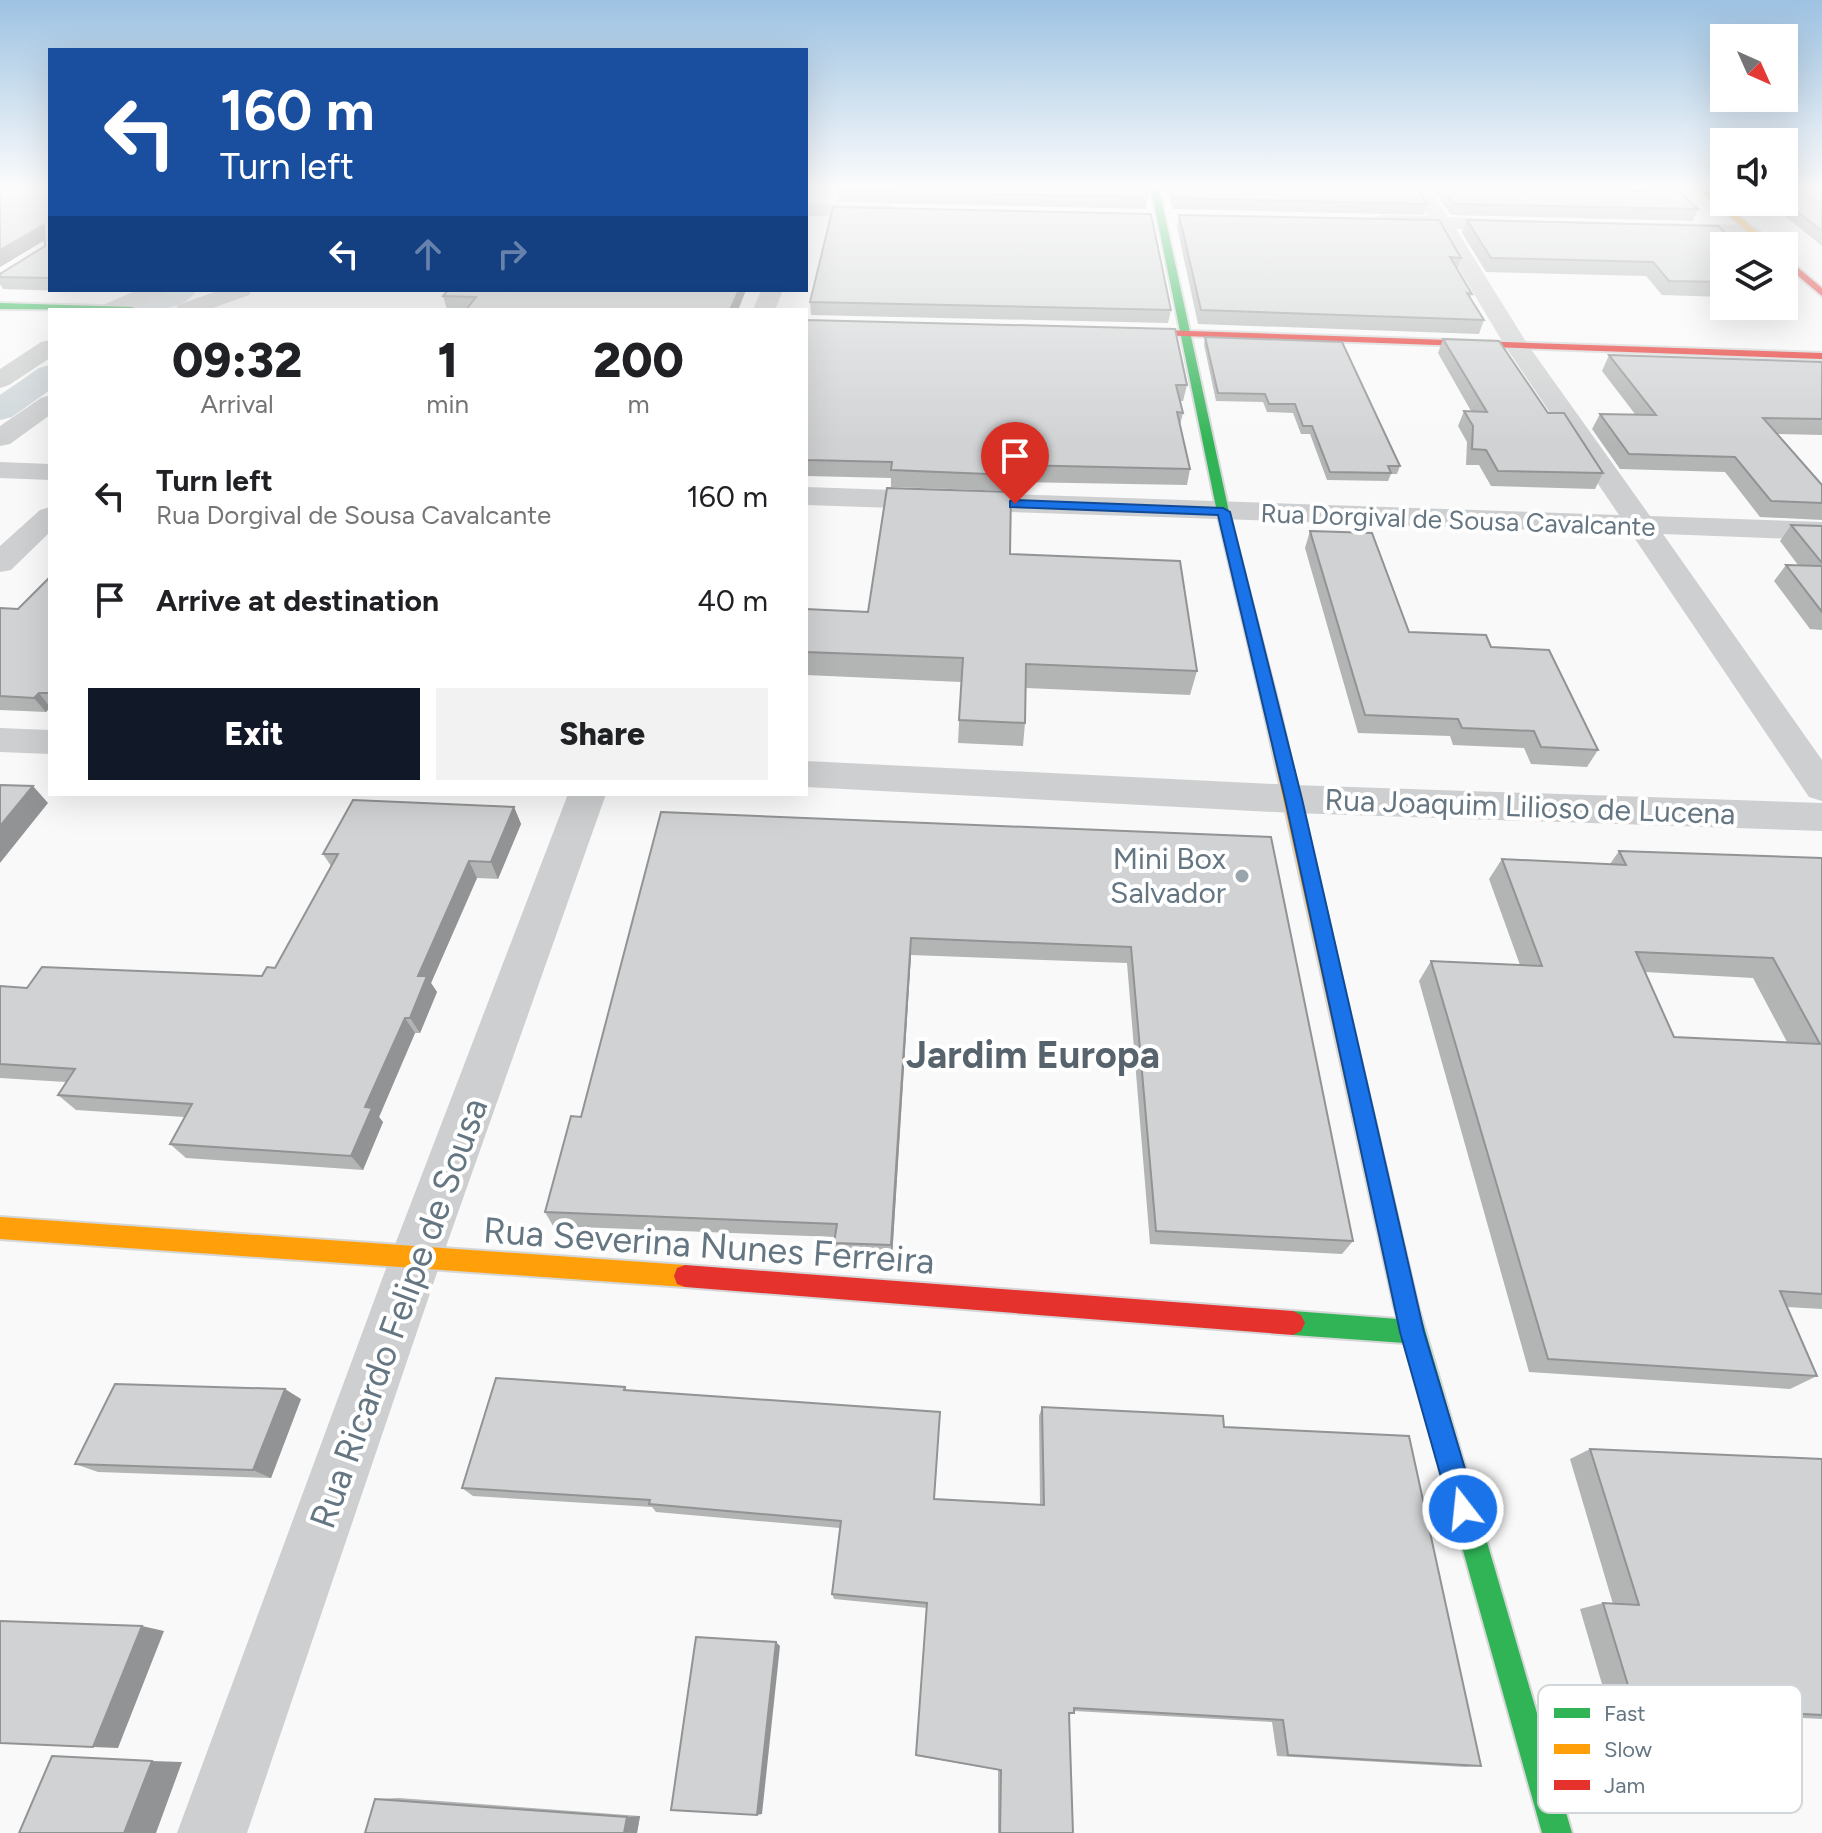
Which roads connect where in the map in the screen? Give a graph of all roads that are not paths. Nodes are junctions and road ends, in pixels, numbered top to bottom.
1 (1175, 275) edge
2 (1473, 275) edge
3 (1801, 275) edge
4 (151, 292) edge
5 (236, 292) edge
6 (1822, 293) edge
7 (0, 306) edge
8 (56, 308) edge
9 (115, 308) edge
10 (192, 308) edge
11 (1140, 333) edge
12 (1188, 334) junction
13 (1517, 346) junction
14 (48, 348) edge
15 (1822, 356) edge
16 (0, 380) edge
17 (48, 404) edge
18 (0, 438) edge
19 (0, 470) edge
20 (48, 472) edge
21 (808, 496) edge
22 (1223, 512) junction
23 (48, 518) edge
24 (1642, 526) junction
25 (1822, 531) edge
26 (0, 563) edge
27 (0, 740) edge
28 (48, 742) edge
29 (808, 774) edge
30 (1822, 788) edge
31 (586, 796) edge
32 (1293, 799) junction
33 (1822, 817) edge
34 (0, 1228) edge
35 (417, 1255) junction
36 (1412, 1332) junction
37 (1538, 1767) edge
38 (1551, 1813) edge
39 (212, 1833) edge
40 (1557, 1833) edge

1 - 12 street
2 - 13 street
3 - 6 street
4 - 9 street
5 - 10 street
7 - 8 street
11 - 12 street
12 - 13 street
12 - 22 street
13 - 15 street
13 - 24 street
14 - 16 street
17 - 18 street
19 - 20 street
21 - 22 street, Rua Dorgival de Sousa Cavalcante
22 - 24 street, Rua Dorgival de Sousa Cavalcante
22 - 32 street
23 - 26 street
24 - 25 street, Rua Dorgival de Sousa Cavalcante
24 - 30 street
27 - 28 street
29 - 32 street, Rua Joaquim Lilioso de Lucena
31 - 35 street, Rua Ricardo Felipe de Sousa
32 - 33 street, Rua Joaquim Lilioso de Lucena
32 - 36 street
34 - 35 street, Rua Severina Nunes Ferreira
35 - 36 street, Rua Severina Nunes Ferreira
35 - 39 street, Rua Ricardo Felipe de Sousa
36 - 37 street
38 - 40 street

